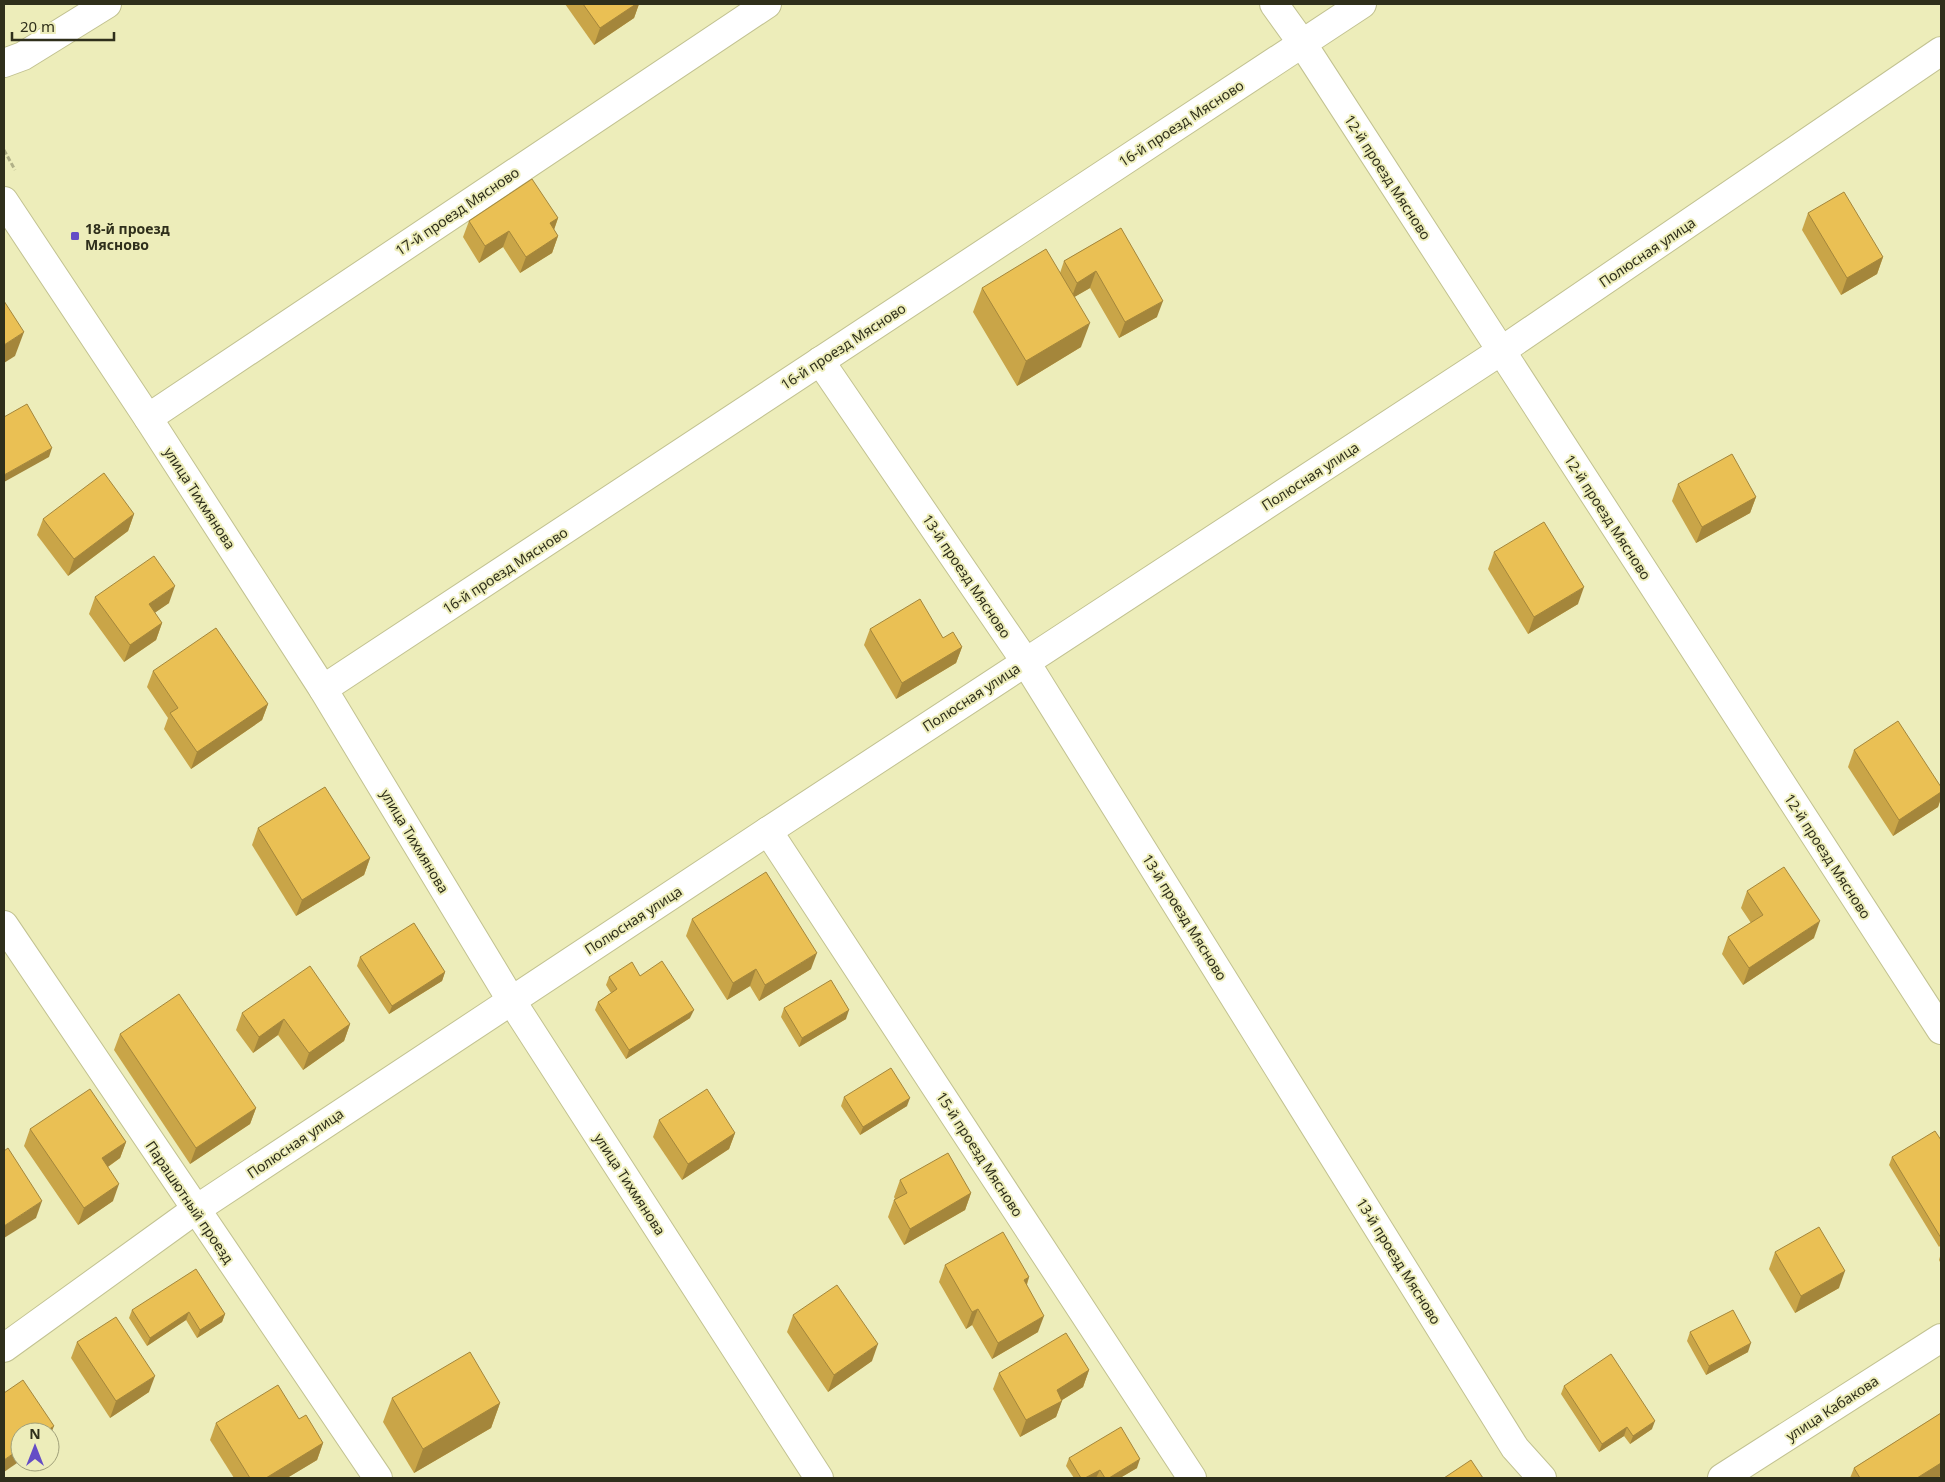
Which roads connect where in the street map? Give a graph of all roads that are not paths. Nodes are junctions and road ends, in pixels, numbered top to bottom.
1 (107, 4) edge
2 (766, 4) edge
3 (1274, 4) edge
4 (1362, 4) edge
5 (1302, 43) junction
6 (1941, 52) edge
7 (13, 60) edge
8 (4, 79) edge
9 (4, 204) edge
10 (1500, 352) junction
11 (820, 361) junction
12 (148, 418) junction
13 (1025, 661) junction
14 (323, 690) junction
15 (768, 831) junction
16 (4, 925) edge
17 (511, 1000) junction
18 (1941, 1030) edge
19 (195, 1210) junction
20 (1941, 1338) edge
21 (4, 1348) edge
22 (378, 1478) edge
23 (819, 1478) edge
24 (1192, 1478) edge
25 (1542, 1478) edge
26 (1722, 1478) edge

1 - 7 street
2 - 12 street, 17-й проезд Мясново
3 - 5 street, 12-й проезд Мясново
4 - 5 street, 16-й проезд Мясново
5 - 10 street, 12-й проезд Мясново
5 - 11 street, 16-й проезд Мясново
6 - 10 street, Полюсная улица
7 - 8 street
9 - 12 street, улица Тихмянова
10 - 13 street, Полюсная улица
10 - 18 street, 12-й проезд Мясново
11 - 13 street, 13-й проезд Мясново
11 - 14 street, 16-й проезд Мясново
12 - 14 street, улица Тихмянова
13 - 15 street, Полюсная улица
13 - 25 street, 13-й проезд Мясново
14 - 17 street, улица Тихмянова
15 - 17 street, Полюсная улица
15 - 24 street, 15-й проезд Мясново
16 - 19 street, Парашютный проезд
17 - 19 street, Полюсная улица
17 - 23 street, улица Тихмянова
19 - 21 street, Полюсная улица
19 - 22 street, Парашютный проезд
20 - 26 street, улица Кабакова

